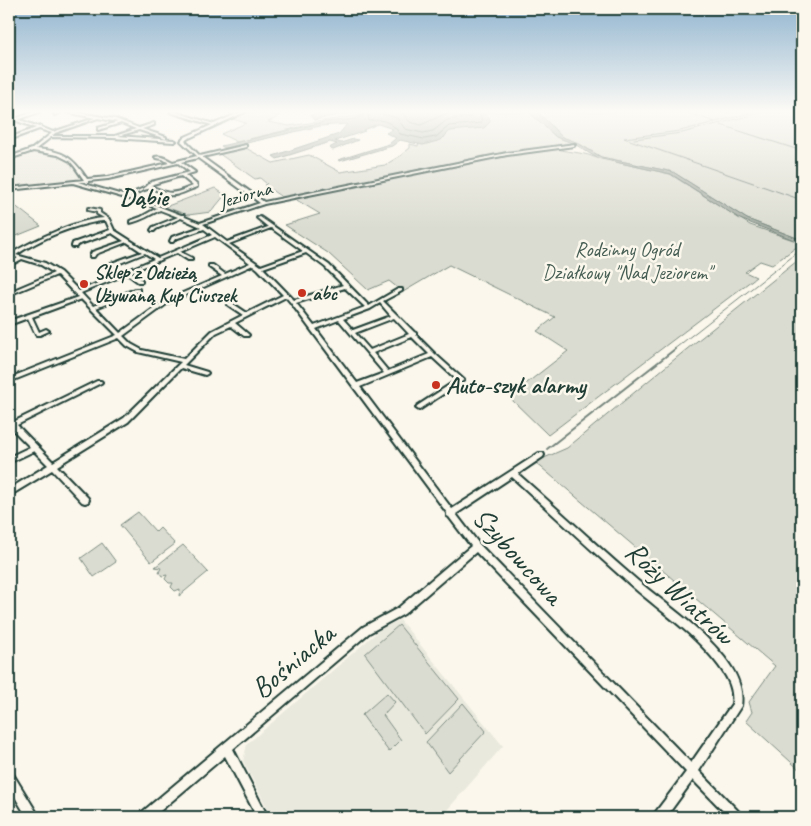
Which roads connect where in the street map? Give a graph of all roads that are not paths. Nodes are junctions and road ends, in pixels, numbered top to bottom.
1 (9, 151) edge
2 (32, 151) edge
3 (40, 151) edge
4 (193, 151) edge
5 (224, 151) edge
6 (533, 151) edge
7 (20, 155) junction
8 (198, 156) junction
9 (157, 157) dead end
10 (9, 158) edge
11 (178, 161) junction
12 (172, 163) junction
13 (182, 175) junction
14 (86, 181) junction
15 (73, 182) junction
16 (93, 188) junction
17 (147, 188) junction
18 (9, 189) edge
19 (127, 197) junction
20 (263, 203) junction
21 (160, 208) junction
22 (98, 213) dead end
23 (142, 216) dead end
24 (183, 216) junction
25 (107, 218) junction
26 (259, 218) dead end
27 (164, 225) dead end
28 (202, 226) junction
29 (272, 227) junction
30 (112, 231) junction
31 (184, 235) dead end
32 (216, 235) junction
33 (93, 238) dead end
34 (127, 241) junction
35 (228, 243) junction
36 (109, 249) dead end
37 (176, 251) junction
38 (307, 251) junction
39 (145, 252) junction
40 (10, 255) edge
41 (21, 258) junction
42 (157, 259) junction
43 (125, 260) dead end
44 (190, 260) dead end
45 (9, 265) edge
46 (211, 266) dead end
47 (257, 266) junction
48 (127, 272) junction
49 (58, 273) junction
50 (225, 276) junction
51 (140, 281) dead end
52 (346, 286) junction
53 (136, 290) dead end
54 (400, 290) dead end
55 (9, 294) edge
56 (80, 295) junction
57 (287, 295) junction
58 (293, 302) junction
59 (381, 302) junction
60 (230, 304) dead end
61 (92, 308) junction
62 (368, 308) junction
63 (29, 316) junction
64 (246, 316) junction
65 (395, 316) junction
66 (341, 319) junction
67 (9, 323) edge
68 (231, 323) junction
69 (313, 328) junction
70 (46, 331) dead end
71 (352, 332) junction
72 (414, 334) junction
73 (246, 335) dead end
74 (120, 336) junction
75 (370, 352) junction
76 (433, 355) junction
77 (182, 364) junction
78 (205, 373) dead end
79 (387, 373) junction
80 (9, 380) edge
81 (99, 382) dead end
82 (356, 386) junction
83 (419, 408) dead end
84 (11, 423) edge
85 (33, 448) junction
86 (541, 455) dead end
87 (9, 460) edge
88 (51, 466) junction
89 (512, 473) junction
90 (9, 493) edge
91 (85, 500) dead end
92 (450, 514) junction
93 (476, 547) junction
94 (227, 748) junction
95 (692, 772) junction
96 (9, 778) edge
97 (33, 817) edge
98 (145, 817) edge
99 (263, 817) edge
100 (659, 817) edge
101 (736, 817) edge

1 - 7 street
2 - 7 street
3 - 14 street
4 - 8 street
5 - 8 street
6 - 20 street, Jeziorna
7 - 10 street
8 - 11 street
8 - 20 street
9 - 12 street
11 - 12 street
11 - 13 street
12 - 14 street
13 - 17 street
13 - 17 street
14 - 15 street
14 - 16 street
15 - 16 street, Szybowcowa
15 - 18 street
16 - 19 street, Szybowcowa
17 - 19 street
19 - 21 street, Szybowcowa
20 - 28 street, Jeziorna
21 - 23 street
21 - 24 street, Szybowcowa
22 - 25 street
24 - 27 street
24 - 28 street, Szybowcowa
25 - 30 street
25 - 40 street
26 - 29 street
28 - 31 street
28 - 32 street, Szybowcowa
29 - 35 street
29 - 38 street
30 - 33 street
30 - 34 street
32 - 35 street, Szybowcowa
32 - 37 street
34 - 36 street
34 - 39 street
35 - 47 street, Szybowcowa
37 - 42 street
37 - 44 street
38 - 47 street
38 - 52 street
39 - 42 street
39 - 43 street
40 - 41 street
41 - 45 street
41 - 49 street
42 - 48 street
46 - 50 street
47 - 50 street
47 - 57 street, Szybowcowa
48 - 51 street
48 - 56 street
49 - 55 street
49 - 56 street
50 - 74 street
52 - 58 street
52 - 62 street
53 - 61 street
54 - 59 street
56 - 61 street
56 - 63 street
57 - 58 street, Szybowcowa
57 - 64 street
58 - 69 street, Szybowcowa
59 - 62 street
59 - 65 street
60 - 64 street
61 - 74 street
62 - 66 street
63 - 67 street
63 - 70 street
64 - 68 street
65 - 71 street
65 - 72 street
66 - 69 street
66 - 71 street
68 - 73 street
68 - 77 street
69 - 82 street, Szybowcowa
71 - 75 street
72 - 75 street
72 - 76 street
74 - 77 street
74 - 80 street
75 - 79 street
76 - 79 street
76 - 83 street
77 - 78 street
77 - 88 street
79 - 82 street
81 - 84 street
82 - 92 street, Szybowcowa
84 - 85 street
85 - 87 street
85 - 88 street
86 - 89 street
88 - 90 street
88 - 91 street
89 - 92 street
89 - 95 street, Róży Wiatrów
92 - 93 street, Szybowcowa
93 - 94 street, Bośniacka
93 - 95 street, Szybowcowa
94 - 98 street, Bośniacka
94 - 99 street
95 - 100 street, Róży Wiatrów
95 - 101 street, Szybowcowa
96 - 97 street

